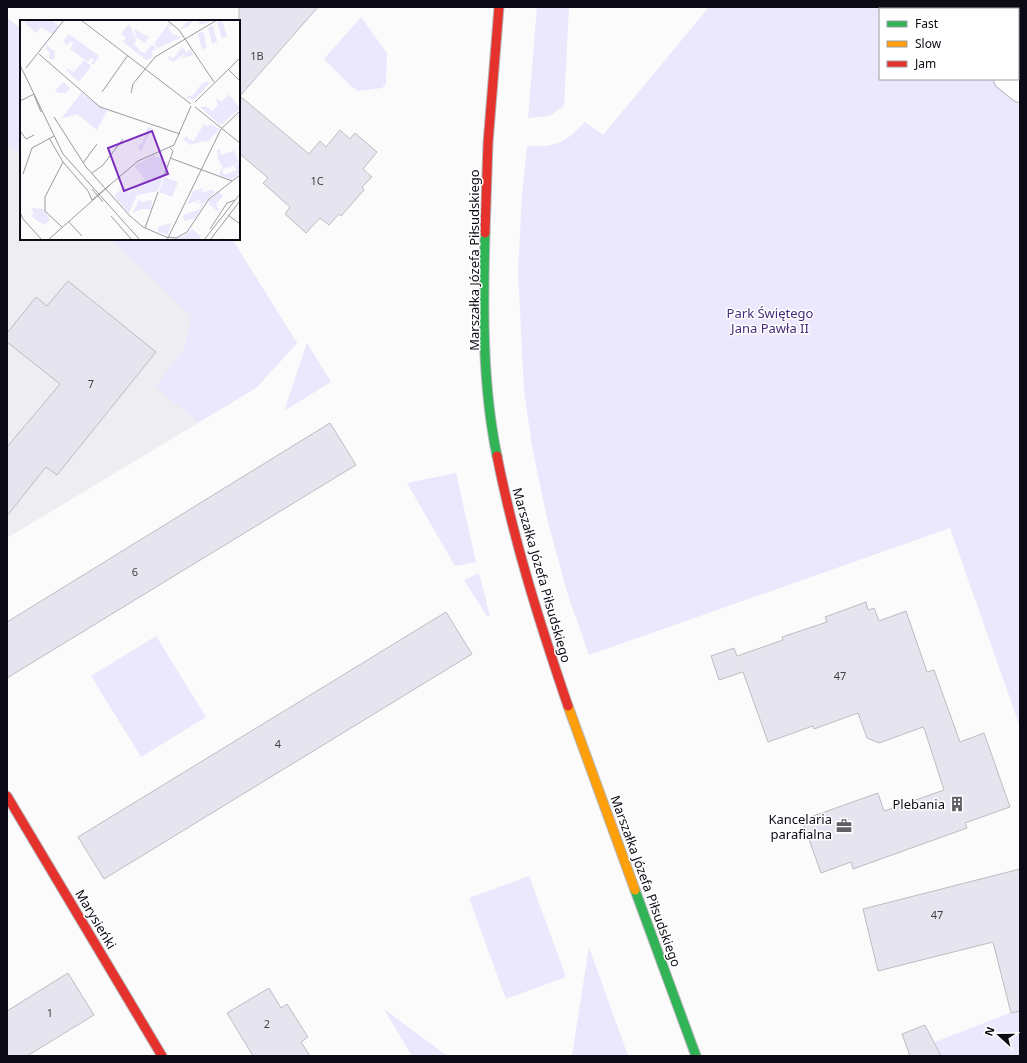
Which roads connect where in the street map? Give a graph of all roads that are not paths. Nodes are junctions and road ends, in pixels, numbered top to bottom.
1 (498, 7) edge
2 (1006, 80) edge
3 (1020, 91) edge
4 (7, 796) edge
5 (162, 1056) edge
6 (696, 1056) edge

1 - 6 street, Marszałka Józefa Piłsudskiego
2 - 3 street
4 - 5 street, Marysieńki

